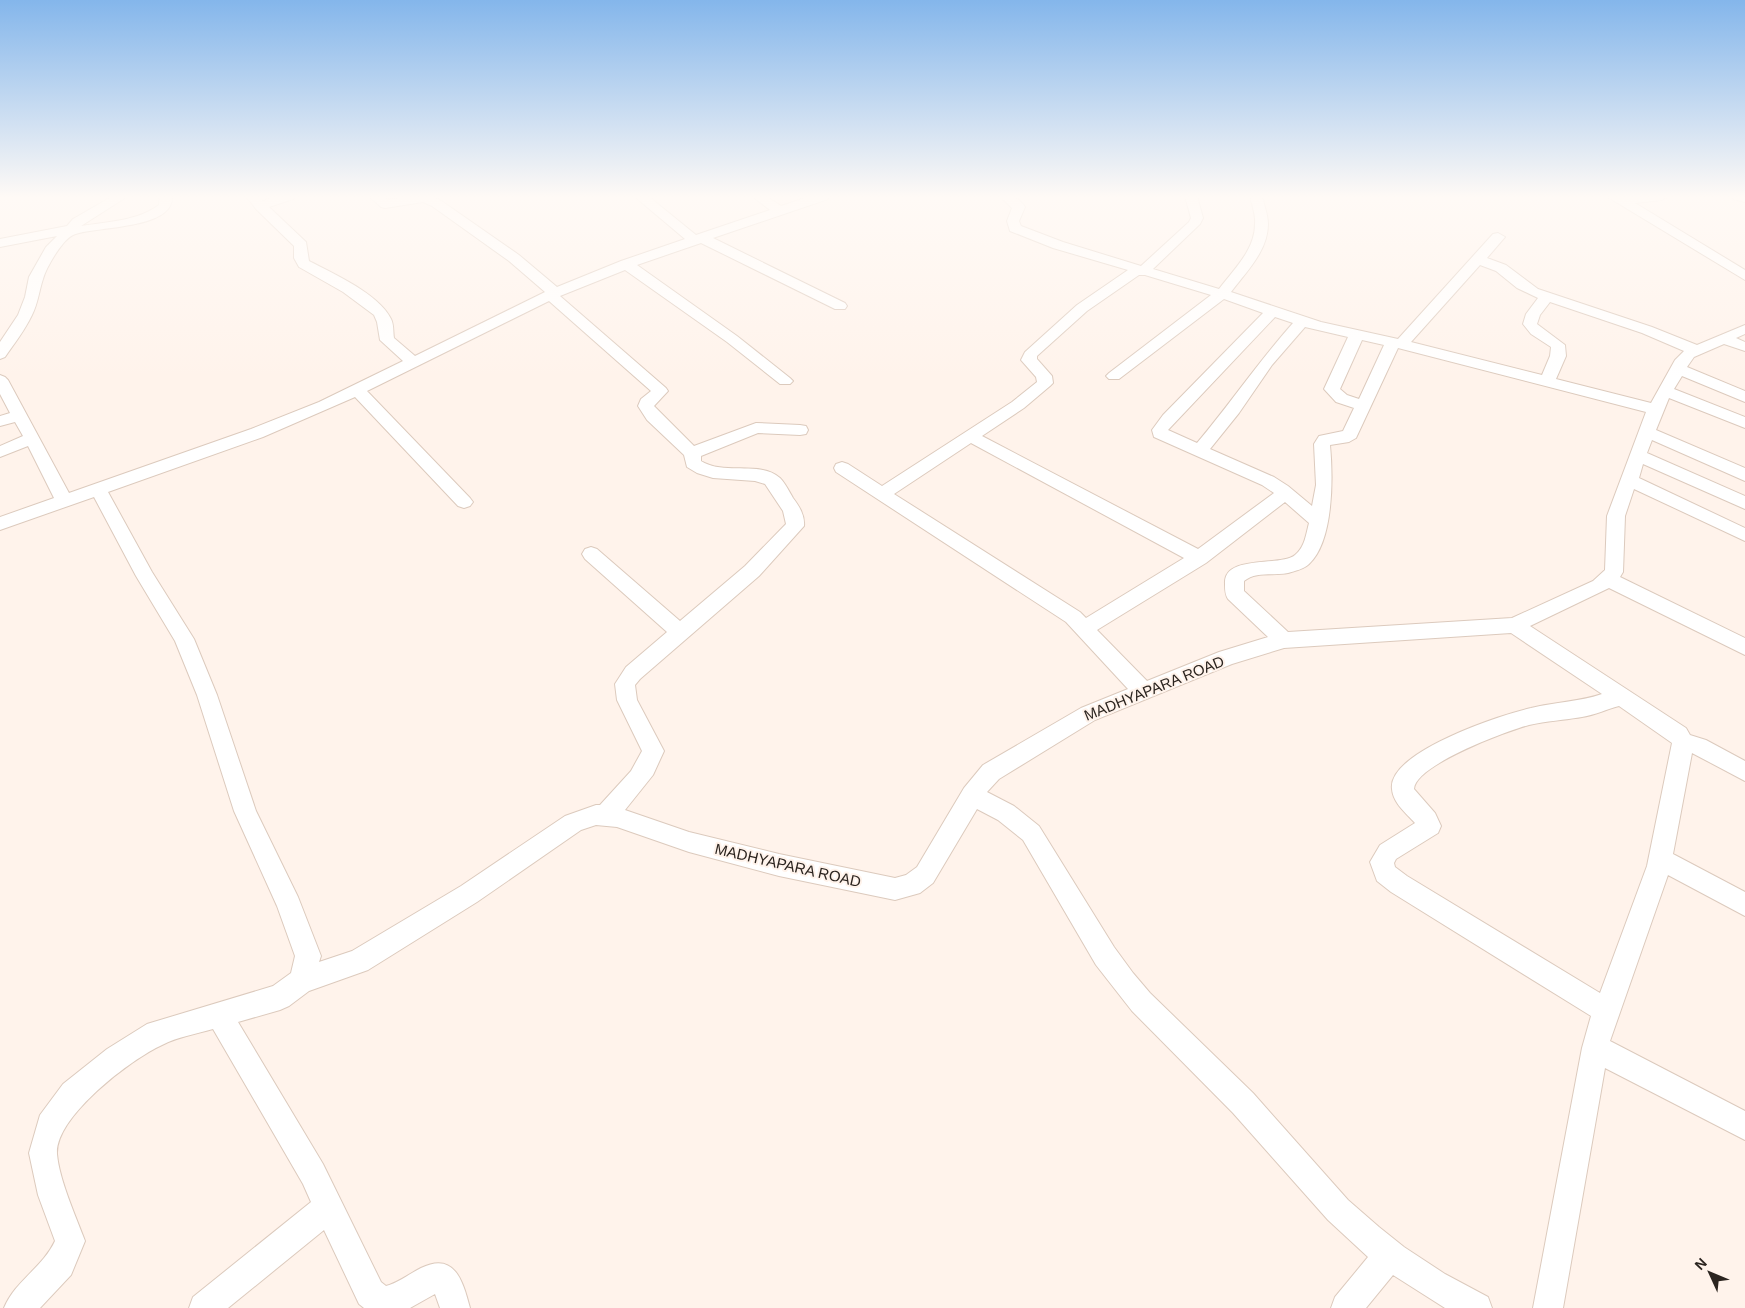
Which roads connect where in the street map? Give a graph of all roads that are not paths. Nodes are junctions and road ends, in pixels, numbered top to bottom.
1 (48, 257) edge
2 (301, 257) edge
3 (513, 257) edge
4 (647, 257) edge
5 (735, 257) edge
6 (1098, 257) edge
7 (1156, 257) edge
8 (1251, 257) edge
9 (1714, 257) edge
10 (1478, 259) joint
11 (626, 264) junction
12 (1140, 271) junction
13 (1745, 276) edge
14 (553, 294) junction
15 (1222, 294) junction
16 (1547, 296) junction
17 (840, 306) dead end
18 (1274, 311) junction
19 (1302, 321) junction
20 (1745, 329) edge
21 (1357, 334) junction
22 (1723, 338) junction
23 (1397, 343) junction
24 (1745, 347) edge
25 (1696, 350) junction
26 (0, 354) edge
27 (414, 362) junction
28 (1678, 369) junction
29 (1114, 376) dead end
30 (0, 380) edge
31 (785, 381) dead end
32 (1547, 381) junction
33 (356, 390) junction
34 (1665, 391) junction
35 (1745, 397) edge
36 (1363, 405) junction
37 (1655, 409) junction
38 (19, 415) junction
39 (0, 421) edge
40 (1745, 423) edge
41 (800, 430) dead end
42 (1647, 432) junction
43 (970, 436) junction
44 (32, 438) junction
45 (1199, 451) junction
46 (0, 452) edge
47 (692, 453) junction
48 (1638, 455) junction
49 (842, 468) dead end
50 (1745, 475) edge
51 (1629, 480) junction
52 (98, 489) junction
53 (883, 493) junction
54 (1285, 493) junction
55 (64, 501) junction
56 (464, 502) dead end
57 (1745, 503) edge
58 (1318, 521) junction
59 (0, 524) edge
60 (1745, 535) edge
61 (592, 554) dead end
62 (1199, 558) junction
63 (1607, 578) junction
64 (1514, 625) junction
65 (1086, 628) junction
66 (681, 633) junction
67 (1284, 640) junction
68 (1745, 647) edge
69 (1143, 691) junction
70 (1621, 696) junction
71 (1683, 742) junction
72 (1745, 772) edge
73 (972, 796) junction
74 (606, 816) junction
75 (1660, 859) junction
76 (1745, 905) edge
77 (301, 981) junction
78 (1607, 1011) junction
79 (219, 1015) junction
80 (1595, 1048) junction
81 (1745, 1126) edge
82 (329, 1207) junction
83 (1390, 1255) junction
84 (19, 1308) edge
85 (204, 1308) edge
86 (455, 1308) edge
87 (1346, 1308) edge
88 (1477, 1308) edge
89 (1548, 1308) edge

1 - 26 street
2 - 27 street
3 - 14 street
4 - 11 street
5 - 17 street
6 - 12 street
7 - 12 street
8 - 15 street
9 - 13 street
10 - 16 street
10 - 23 street
11 - 14 street
11 - 31 street
12 - 15 street
12 - 43 street
14 - 27 street
14 - 47 street
15 - 18 street
15 - 29 street
16 - 25 street
16 - 32 street
18 - 19 street
18 - 45 street
19 - 21 street
19 - 45 street
20 - 22 street
21 - 23 street
21 - 36 street
22 - 24 street
22 - 25 street
23 - 32 street
23 - 36 street
25 - 28 street
27 - 33 street
28 - 34 street
28 - 35 street
30 - 38 street
32 - 37 street
33 - 52 street
33 - 56 street
34 - 37 street
34 - 40 street
36 - 58 street
37 - 42 street
38 - 39 street
38 - 44 street
41 - 47 street
42 - 48 street
42 - 50 street
43 - 53 street
43 - 62 street
44 - 46 street
44 - 55 street
45 - 54 street
47 - 66 street
48 - 51 street
48 - 57 street
49 - 53 street
51 - 60 street
51 - 63 street
52 - 55 street
52 - 77 street
53 - 65 street
54 - 58 street
54 - 62 street
55 - 59 street
58 - 67 street
61 - 66 street
62 - 65 street
63 - 64 street, MADHYAPARA ROAD
63 - 68 street
64 - 67 street, MADHYAPARA ROAD
64 - 70 street
65 - 69 street
66 - 74 street
67 - 69 street, MADHYAPARA ROAD
69 - 73 street, MADHYAPARA ROAD
70 - 71 street
70 - 78 street
71 - 72 street
71 - 75 street
73 - 74 street, MADHYAPARA ROAD
73 - 83 street
74 - 77 street, MADHYAPARA ROAD
75 - 76 street
75 - 78 street
77 - 79 street, MADHYAPARA ROAD
78 - 80 street
79 - 82 street
79 - 84 street, MADHYAPARA ROAD
80 - 81 street
80 - 89 street
82 - 85 street
82 - 86 street
83 - 87 street
83 - 88 street

